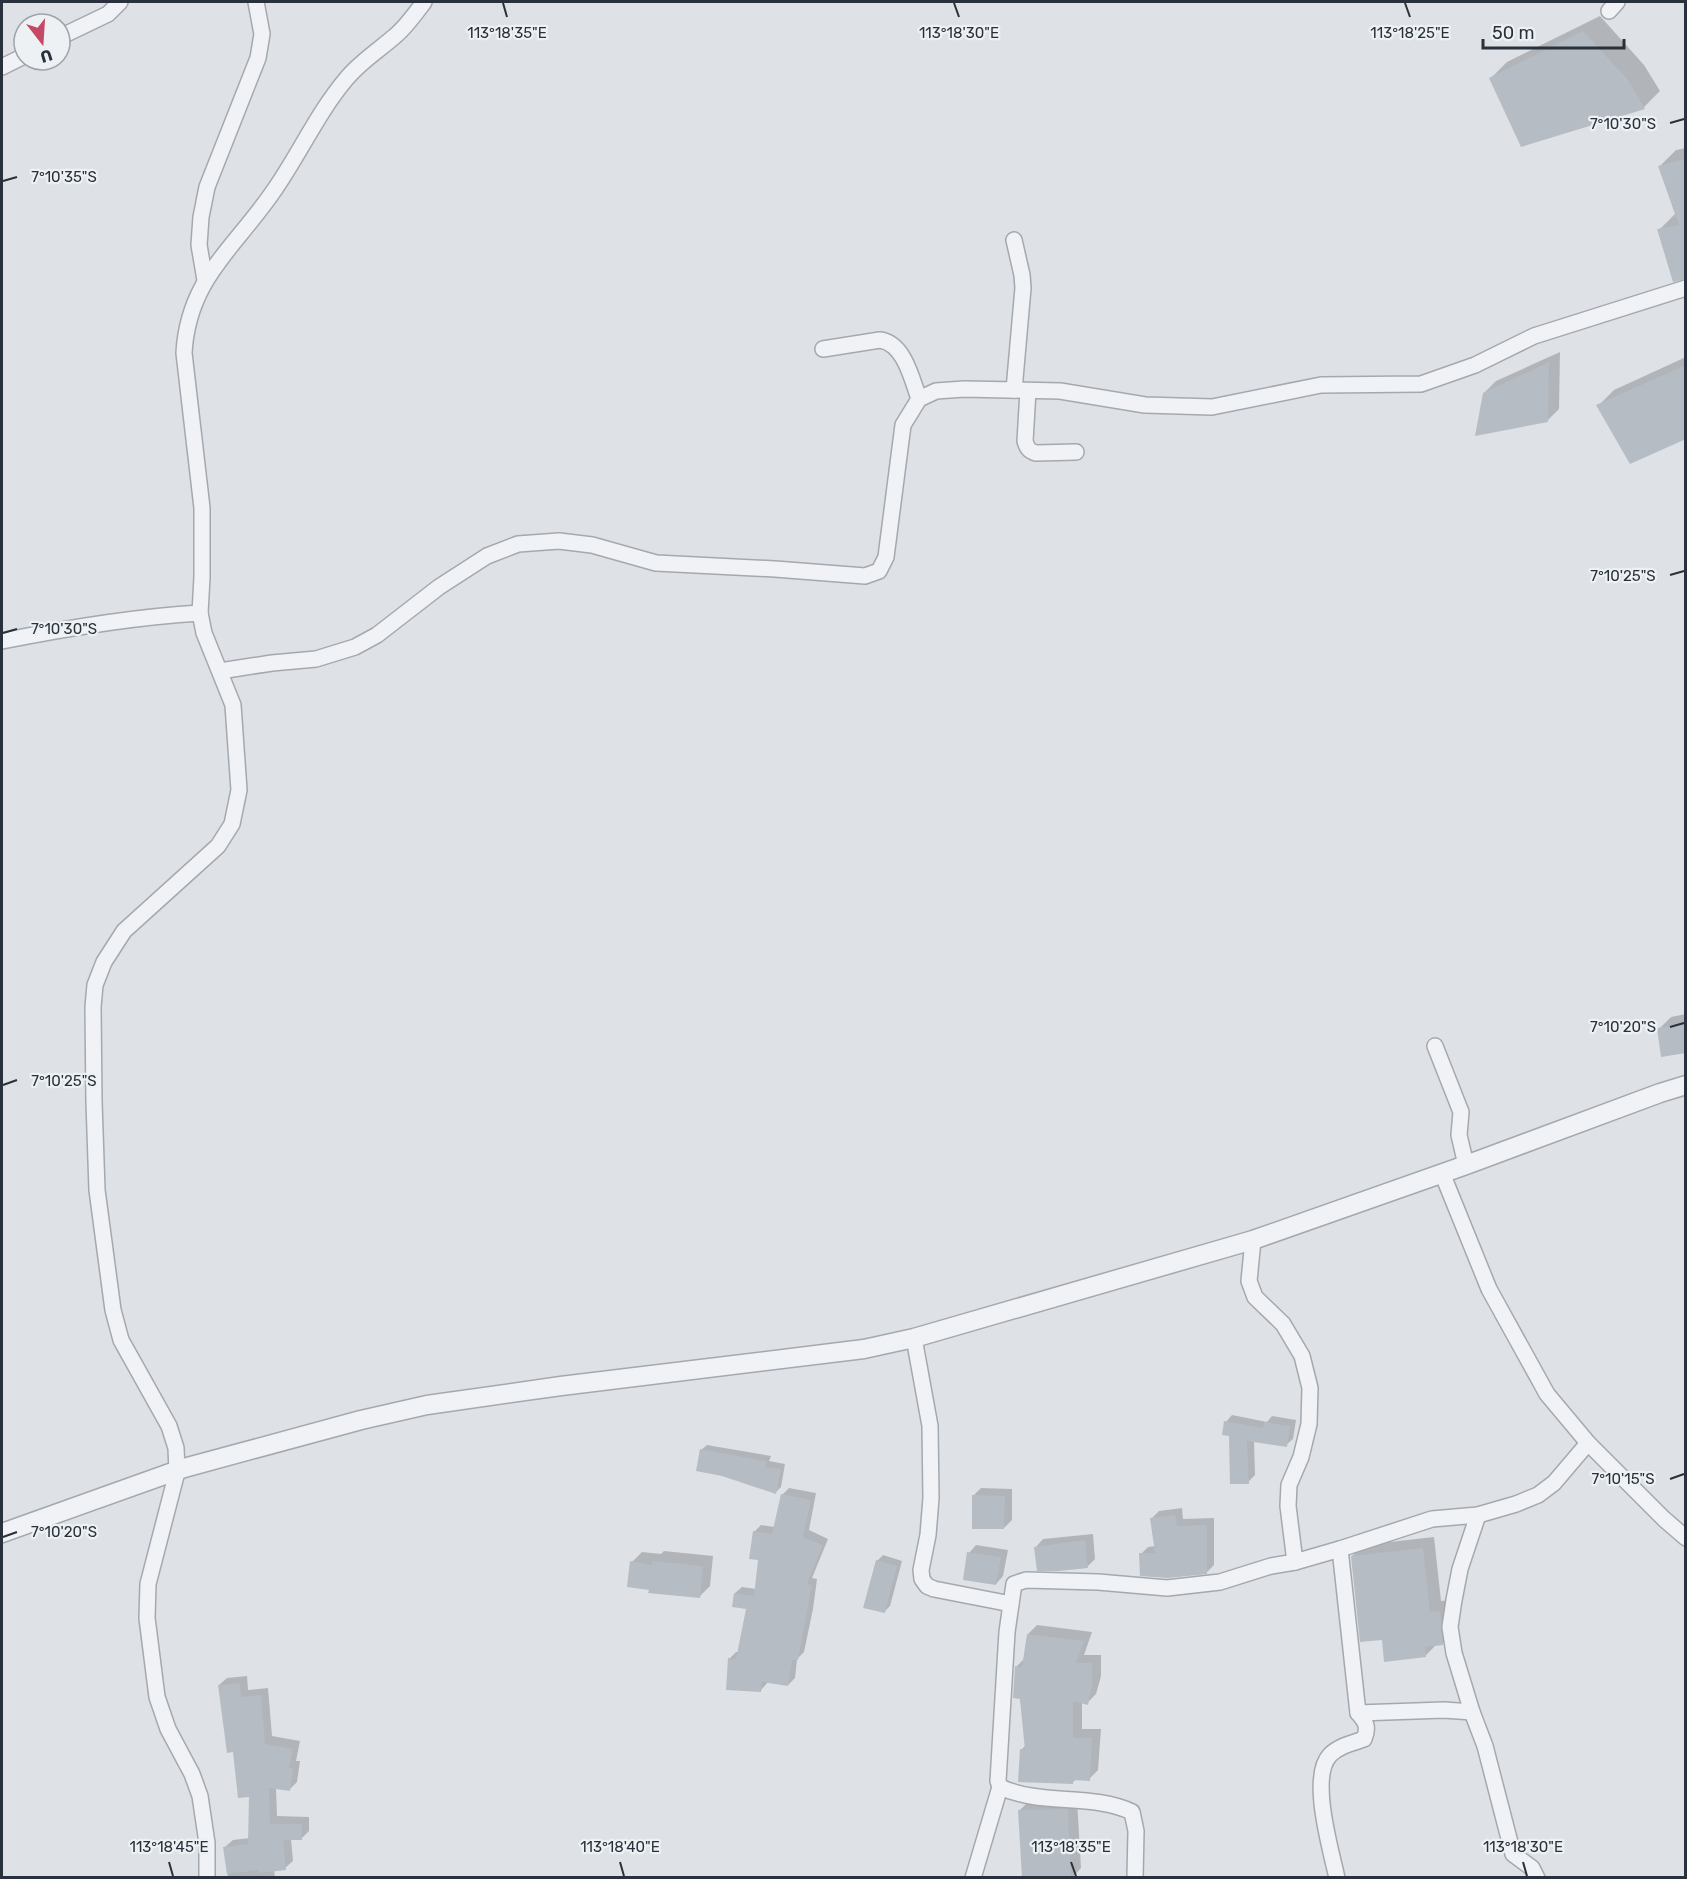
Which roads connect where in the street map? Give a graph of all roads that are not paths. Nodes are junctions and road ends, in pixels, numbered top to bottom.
1 (120, 2) edge
2 (256, 2) edge
3 (424, 2) edge
4 (72, 31) edge
5 (1014, 240) dead end
6 (205, 280) junction
7 (1686, 288) edge
8 (823, 349) dead end
9 (1021, 391) junction
10 (919, 399) junction
11 (1076, 452) dead end
12 (200, 613) junction
13 (2, 641) edge
14 (220, 671) junction
15 (1435, 1046) dead end
16 (1686, 1085) edge
17 (1466, 1165) junction
18 (1442, 1173) junction
19 (1253, 1240) junction
20 (914, 1338) junction
21 (1588, 1443) junction
22 (177, 1472) junction
23 (1478, 1515) junction
24 (2, 1533) edge
25 (1686, 1538) edge
26 (1340, 1549) junction
27 (1294, 1562) junction
28 (1011, 1604) junction
29 (1472, 1712) junction
30 (1358, 1713) junction
31 (1000, 1787) junction
32 (207, 1878) edge
33 (973, 1878) edge
34 (1135, 1878) edge
35 (1337, 1878) edge
36 (1537, 1878) edge

1 - 4 street
2 - 6 street
3 - 6 street
5 - 9 street
6 - 12 street
7 - 9 street
8 - 10 street
9 - 10 street
9 - 11 street
10 - 14 street
12 - 13 street
12 - 14 street
14 - 22 street
15 - 17 street
16 - 17 street
17 - 18 street
18 - 19 street
18 - 21 street
19 - 20 street
19 - 27 street
20 - 22 street
20 - 28 street
21 - 23 street
21 - 25 street
22 - 24 street
22 - 32 street
23 - 26 street
23 - 29 street
26 - 27 street
26 - 30 street
27 - 28 street
28 - 31 street
29 - 30 street
29 - 36 street
30 - 35 street
31 - 33 street
31 - 34 street

